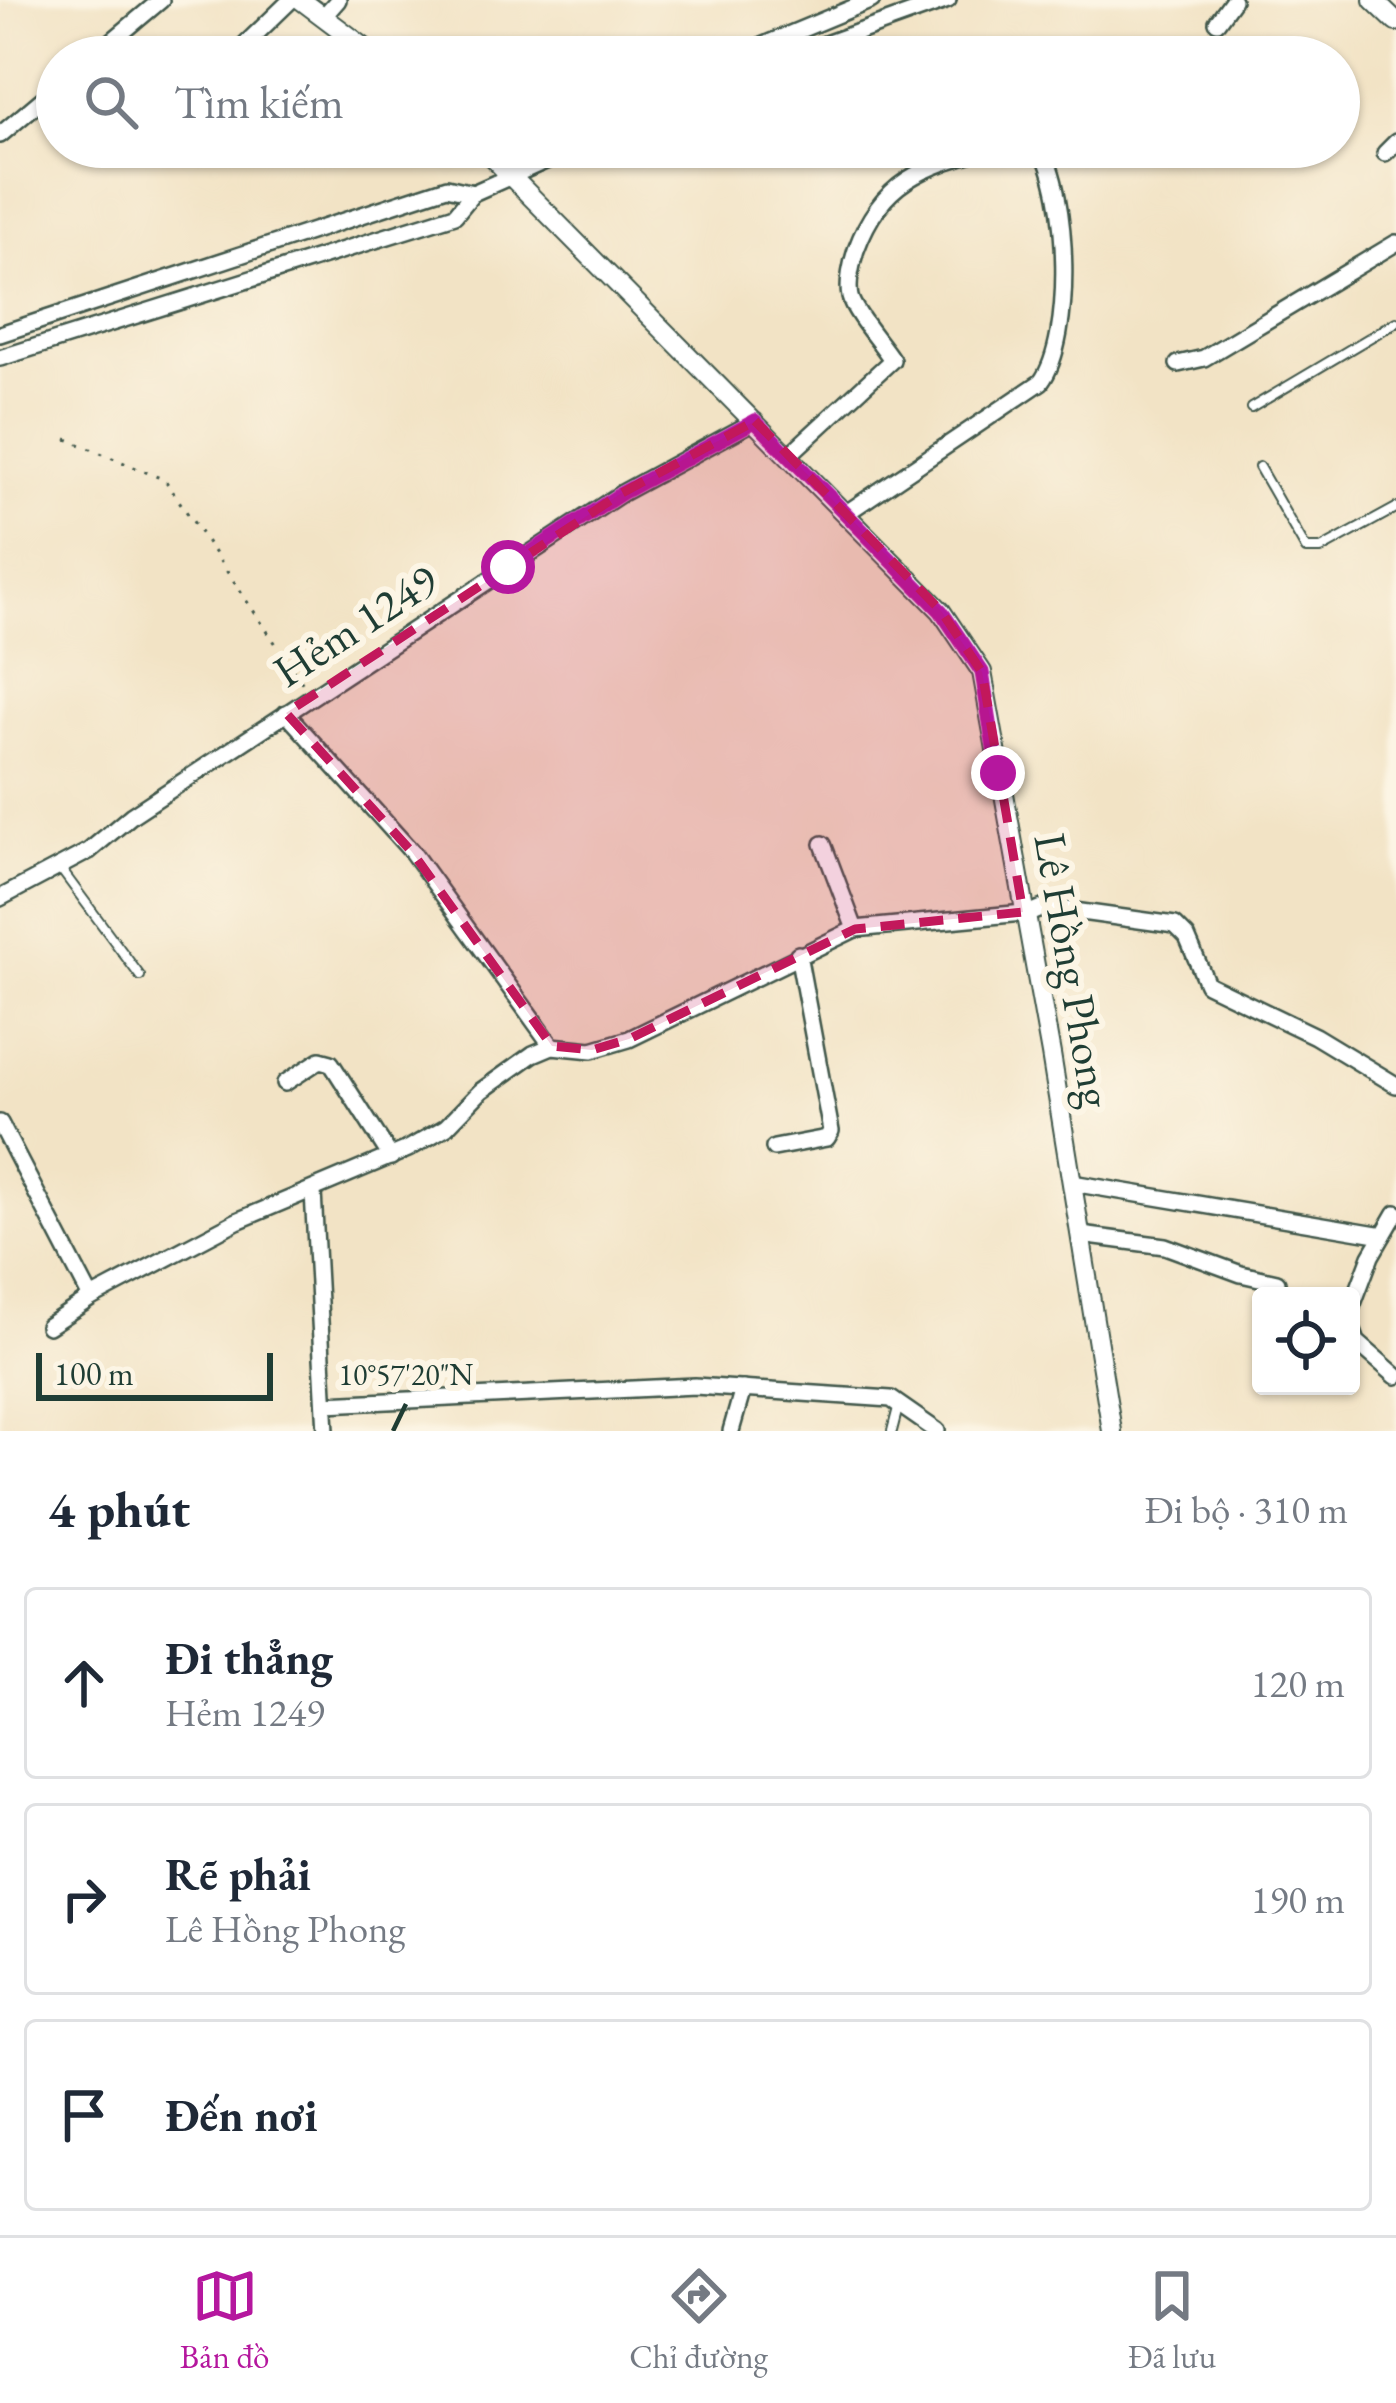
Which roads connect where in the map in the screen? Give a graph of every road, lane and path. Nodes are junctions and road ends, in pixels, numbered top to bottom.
1 (161, 0) edge
2 (291, 0) edge
3 (301, 0) edge
4 (338, 0) edge
5 (872, 0) edge
6 (948, 0) edge
7 (1234, 0) edge
8 (1373, 0) edge
9 (833, 7) edge
10 (324, 16) junction
11 (1217, 22) dead end
12 (1396, 22) edge
13 (847, 34) junction
14 (118, 36) edge
15 (254, 36) edge
16 (350, 36) edge
17 (776, 36) edge
18 (842, 36) edge
19 (36, 105) edge
20 (0, 135) edge
21 (504, 168) edge
22 (531, 168) edge
23 (925, 168) edge
24 (1050, 168) edge
25 (513, 177) junction
26 (473, 193) junction
27 (1396, 243) edge
28 (192, 271) junction
29 (201, 295) junction
30 (1396, 322) edge
31 (0, 334) edge
32 (0, 358) edge
33 (1178, 364) dead end
34 (1251, 408) dead end
35 (755, 421) junction
36 (68, 439) dead end
37 (788, 456) junction
38 (1259, 467) dead end
39 (1396, 508) edge
40 (845, 514) junction
41 (312, 697) junction
42 (286, 713) junction
43 (823, 844) dead end
44 (59, 867) junction
45 (0, 898) edge
46 (1024, 912) junction
47 (855, 929) junction
48 (798, 954) junction
49 (140, 976) dead end
50 (552, 1046) junction
51 (285, 1083) dead end
52 (1396, 1085) edge
53 (0, 1123) edge
54 (774, 1148) dead end
55 (391, 1157) junction
56 (1072, 1183) junction
57 (313, 1192) junction
58 (1396, 1213) edge
59 (1081, 1235) junction
60 (1383, 1235) junction
61 (1277, 1282) dead end
62 (1360, 1288) edge
63 (91, 1298) junction
64 (47, 1326) dead end
65 (1360, 1345) edge
66 (1396, 1376) edge
67 (742, 1389) junction
68 (900, 1402) junction
69 (326, 1404) junction
70 (326, 1431) edge
71 (731, 1431) edge
72 (892, 1431) edge
73 (937, 1431) edge
74 (1112, 1431) edge

1 - 14 street
2 - 15 street
3 - 10 street
4 - 10 street
5 - 9 street
6 - 13 street
7 - 11 street
8 - 12 street
9 - 13 street
9 - 17 street
10 - 16 street
13 - 18 street
19 - 20 street
21 - 25 street, Lê Hồng Phong
22 - 25 street
23 - 37 street
24 - 40 street
25 - 26 street
25 - 35 street, Lê Hồng Phong
26 - 28 street
26 - 29 street
27 - 33 street
28 - 29 street
28 - 31 street
29 - 32 street
30 - 34 lane
35 - 37 street, Lê Hồng Phong
35 - 41 street, Hẻm 1249
36 - 41 path
37 - 40 street, Lê Hồng Phong
38 - 39 lane
40 - 46 street, Lê Hồng Phong
41 - 42 street, Hẻm 1249
42 - 44 street, Hẻm 1249
42 - 50 street
43 - 47 street
44 - 45 street, Hẻm 1249
44 - 49 lane
46 - 47 street
46 - 52 street
46 - 56 street, Lê Hồng Phong
47 - 48 street
48 - 50 street
48 - 54 street
50 - 55 street
51 - 55 street
53 - 63 street
55 - 57 street
56 - 59 street, Lê Hồng Phong
56 - 60 street
57 - 63 street
57 - 69 street
58 - 60 street
59 - 61 street
59 - 74 street, Lê Hồng Phong
60 - 62 street
63 - 64 street
65 - 66 street
67 - 68 street
67 - 69 street
67 - 71 street
68 - 72 lane
68 - 73 street
69 - 70 street

